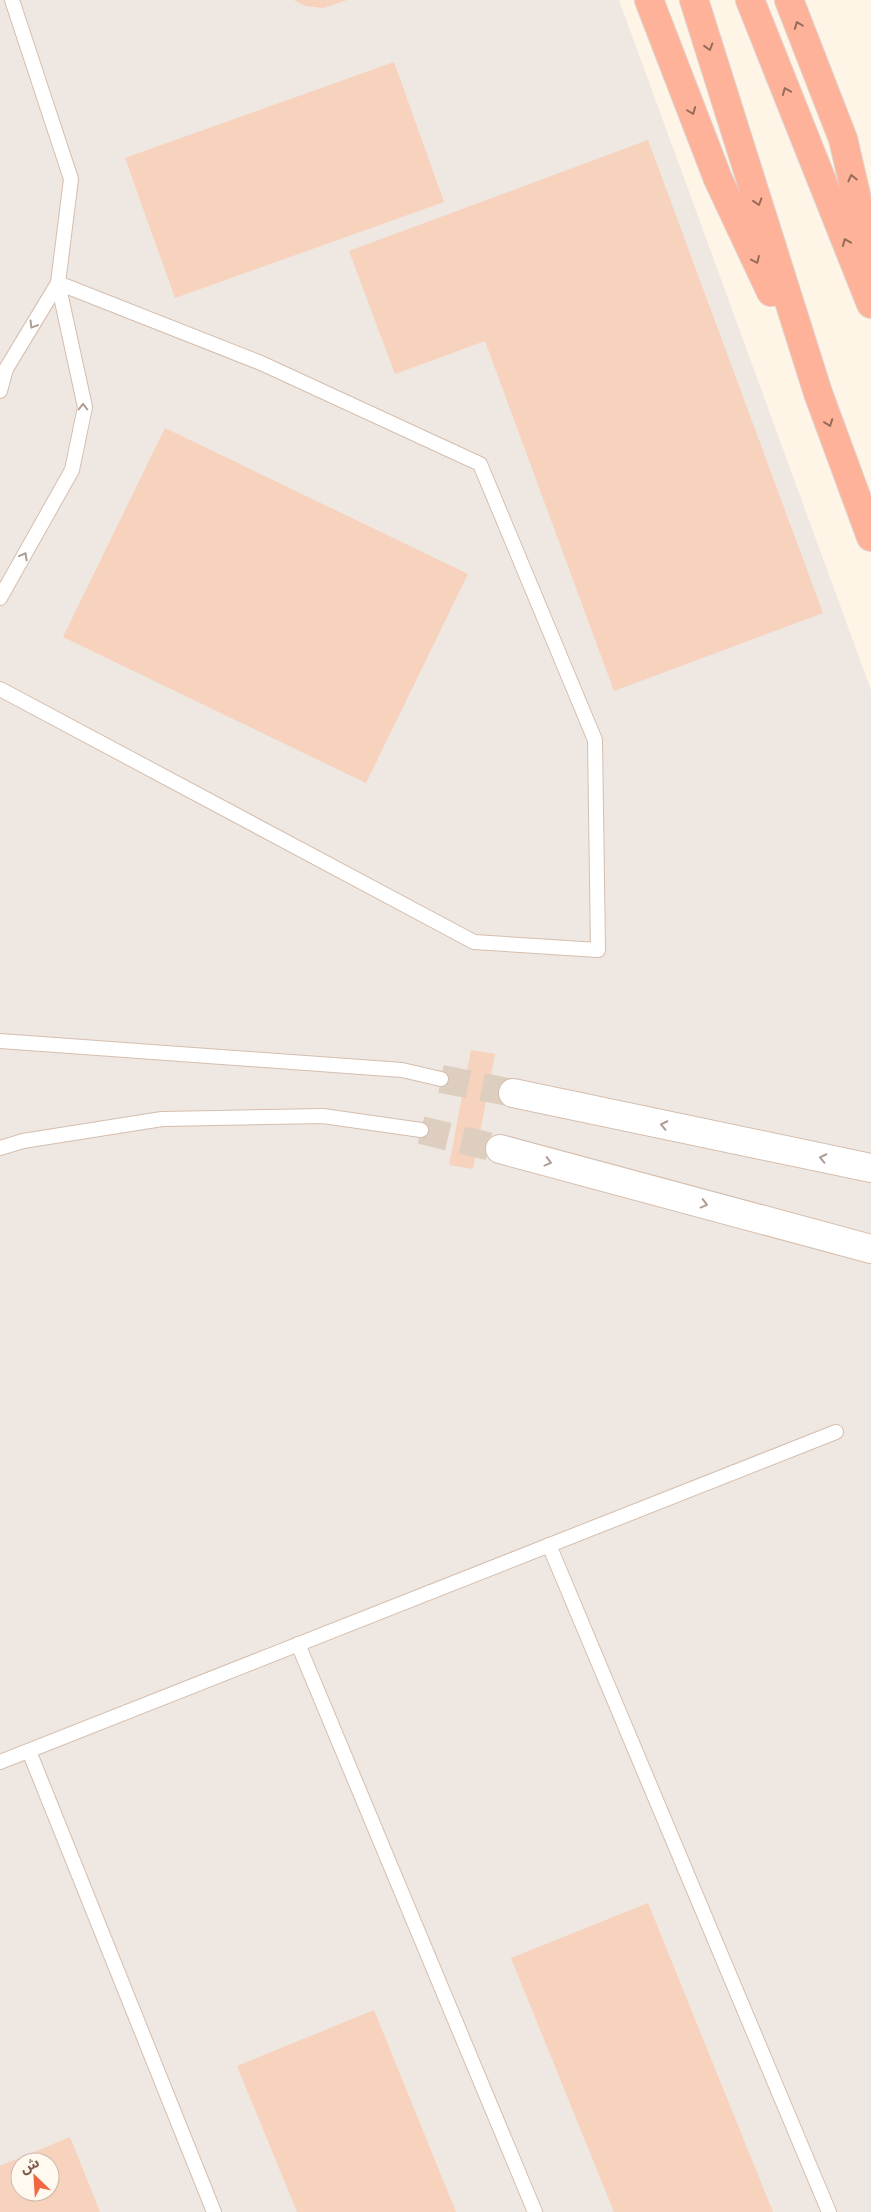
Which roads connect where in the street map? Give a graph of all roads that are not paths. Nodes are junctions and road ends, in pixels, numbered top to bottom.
1 (12, 0) edge
2 (649, 0) edge
3 (694, 0) edge
4 (750, 0) edge
5 (789, 0) edge
6 (871, 259) edge
7 (58, 283) junction
8 (871, 304) edge
9 (0, 391) edge
10 (818, 393) junction
11 (871, 537) edge
12 (0, 598) edge
13 (0, 689) edge
14 (0, 1041) edge
15 (441, 1078) tunnel mouth
16 (513, 1093) tunnel mouth
17 (421, 1130) tunnel mouth
18 (0, 1148) edge
19 (500, 1150) tunnel mouth
20 (871, 1168) edge
21 (871, 1248) edge
22 (836, 1432) dead end
23 (549, 1545) junction
24 (298, 1644) junction
25 (29, 1751) junction
26 (0, 1762) edge
27 (214, 2212) edge
28 (535, 2212) edge
29 (829, 2212) edge

1 - 7 lane
2 -> 10 highway
3 -> 10 highway
8 -> 4 highway
6 -> 5 highway
7 -> 9 lane
12 -> 7 lane
7 - 13 lane
10 -> 11 highway
14 - 15 lane
20 -> 16 street
17 - 18 lane
19 -> 21 street
22 - 23 lane
23 - 24 lane
23 - 29 lane
24 - 25 lane
24 - 28 lane
25 - 26 lane
25 - 27 lane

